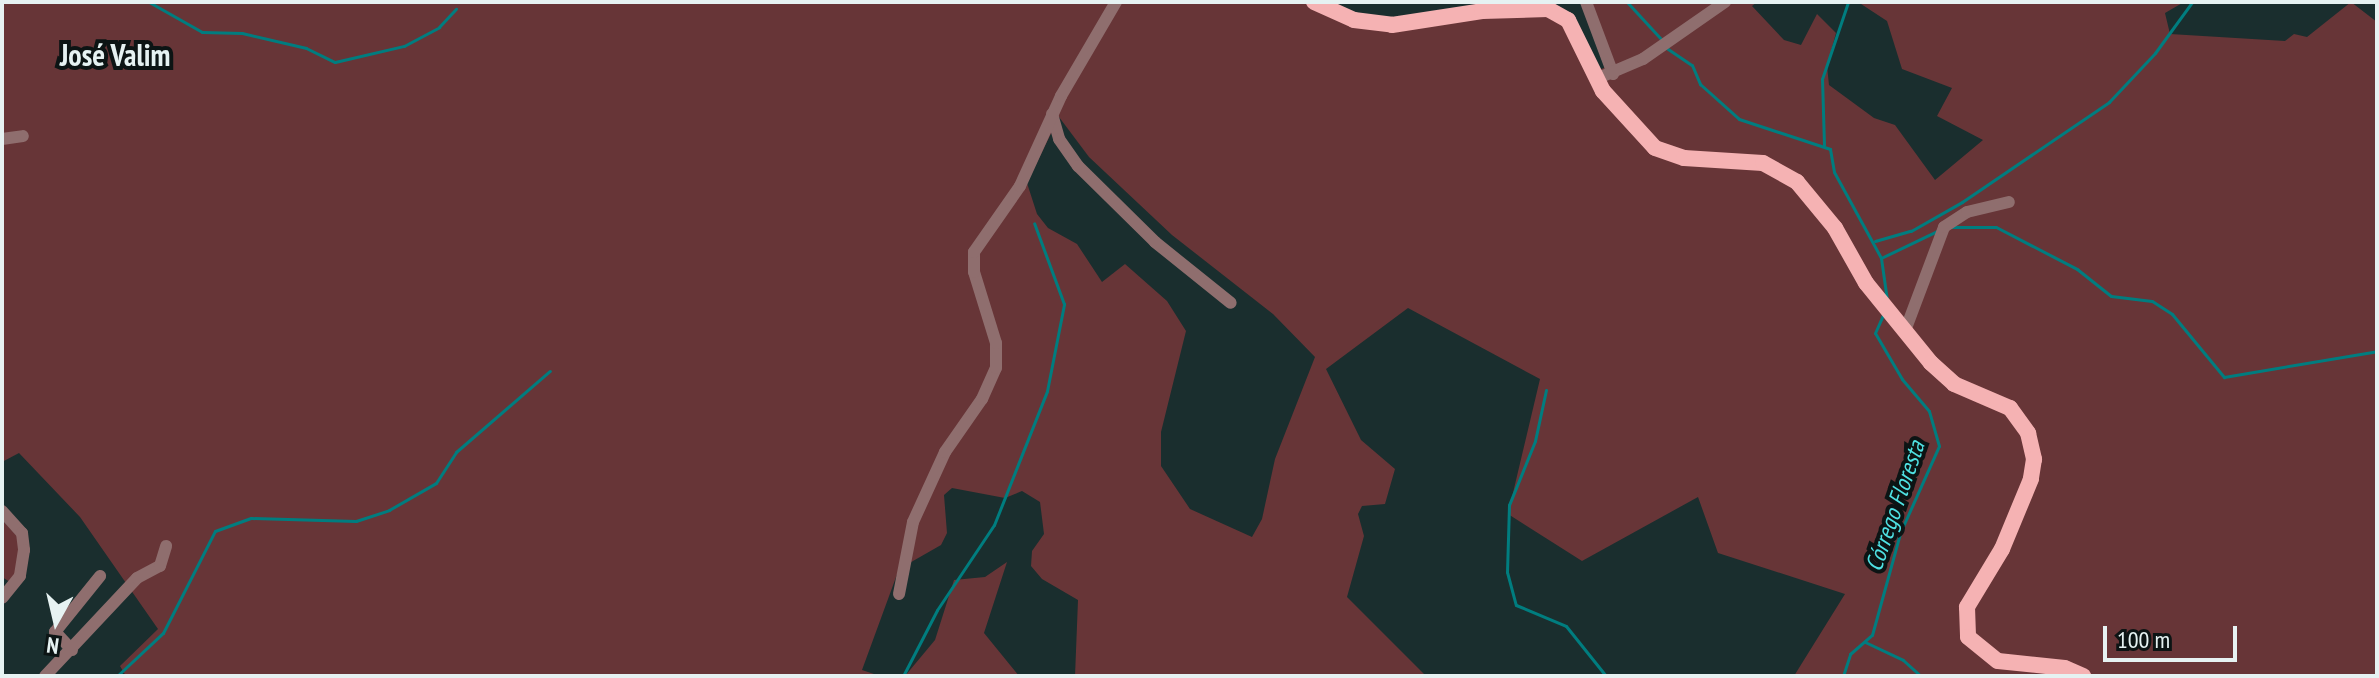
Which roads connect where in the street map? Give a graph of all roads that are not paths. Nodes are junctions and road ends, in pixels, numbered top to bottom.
1 (1116, 2) edge
2 (1314, 2) edge
3 (1586, 2) edge
4 (1725, 2) edge
5 (1613, 74) junction
6 (1596, 79) junction
7 (1052, 114) junction
8 (23, 136) dead end
9 (4, 140) edge
10 (2009, 202) dead end
11 (1231, 303) dead end
12 (1905, 331) junction
13 (2, 511) edge
14 (166, 546) dead end
15 (100, 576) dead end
16 (899, 594) dead end
17 (2, 598) edge
18 (72, 650) junction
19 (45, 676) edge
20 (2083, 676) edge

1 - 7 street
2 - 6 main road
3 - 5 street
4 - 5 street
5 - 6 street
6 - 12 main road
7 - 11 street
7 - 16 street
8 - 9 street
10 - 12 street
12 - 20 main road
13 - 17 street
14 - 18 street
15 - 18 street
18 - 19 street

